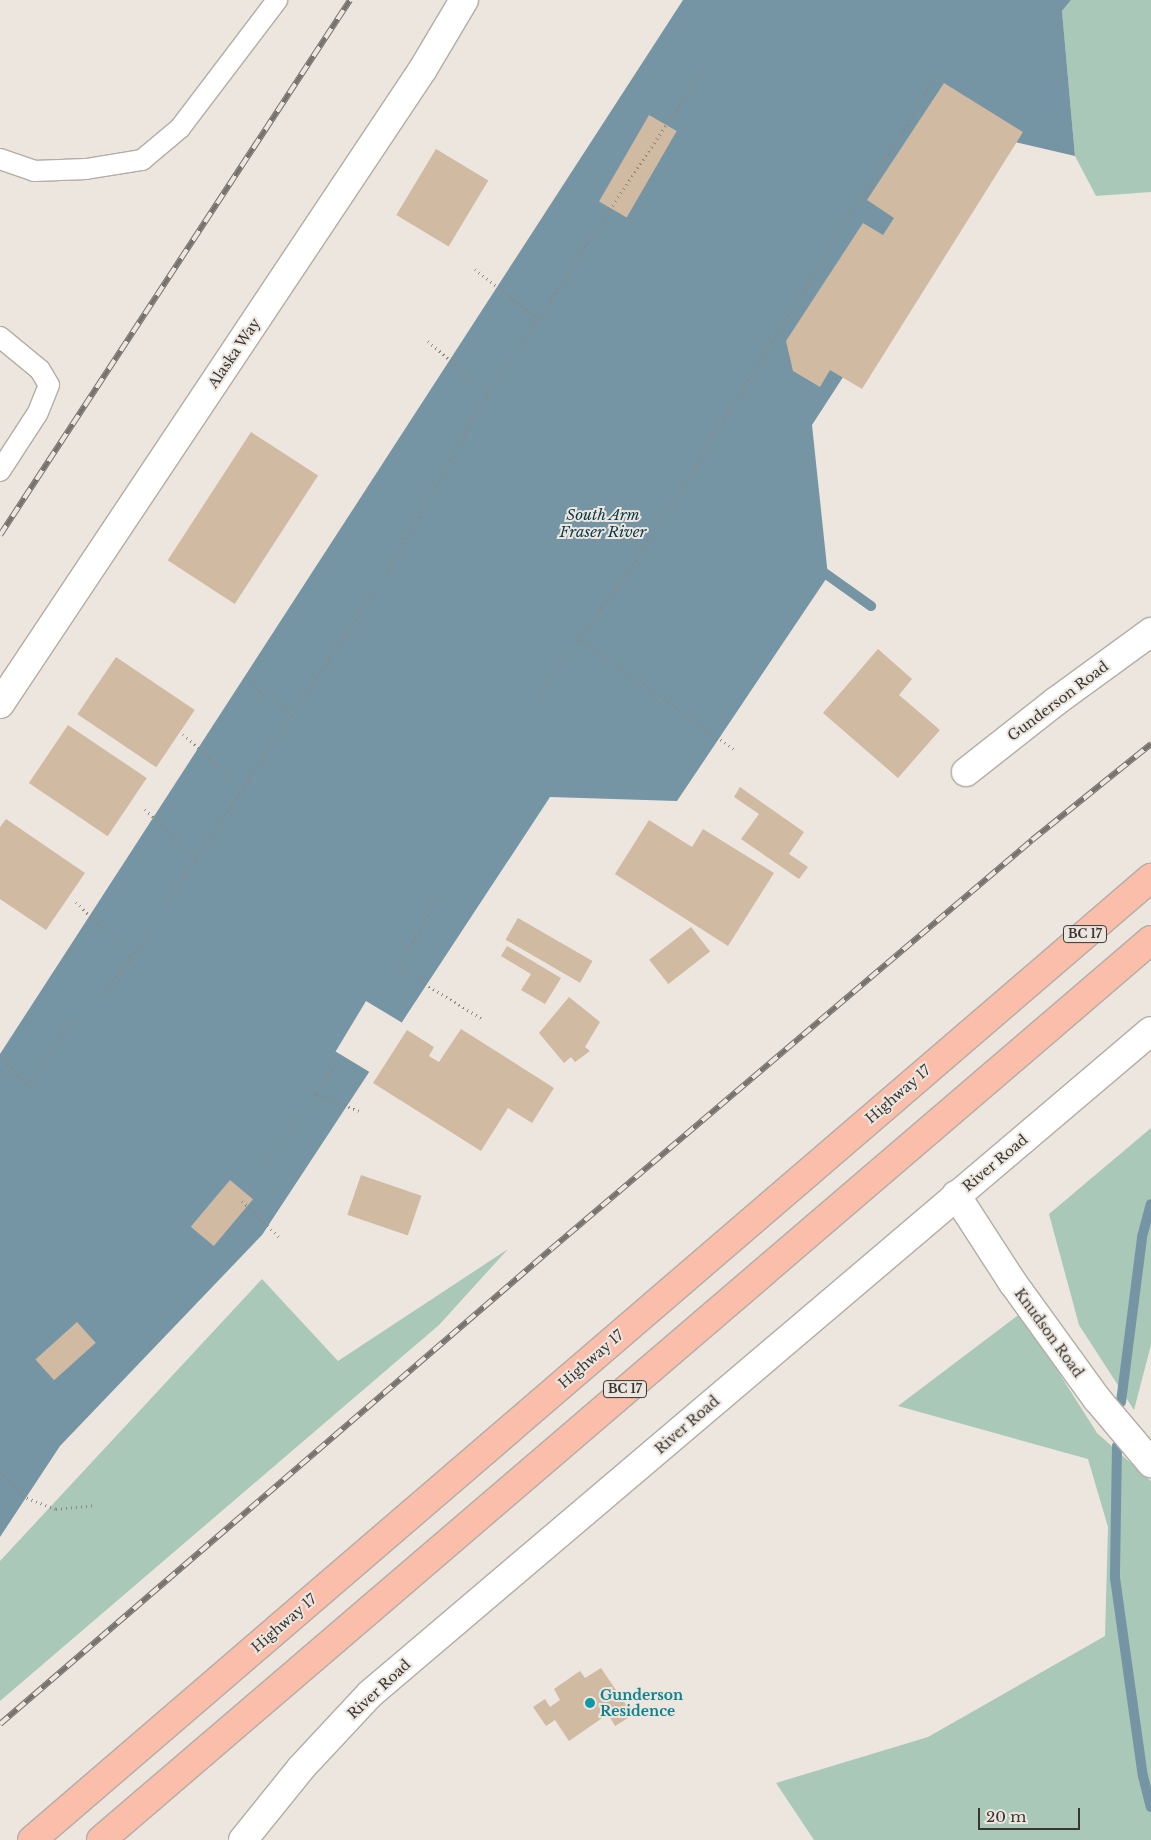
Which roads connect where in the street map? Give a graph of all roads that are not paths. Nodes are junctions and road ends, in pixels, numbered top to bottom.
1 (277, 0) edge
2 (464, 0) edge
3 (0, 159) edge
4 (0, 337) edge
5 (0, 471) edge
6 (1151, 632) edge
7 (0, 704) edge
8 (966, 772) dead end
9 (1151, 878) edge
10 (1151, 940) edge
11 (1151, 1032) edge
12 (956, 1195) junction
13 (1151, 1463) edge
14 (32, 1840) edge
15 (101, 1840) edge
16 (242, 1840) edge

1 - 3 lane
2 - 7 street, Alaska Way
4 - 5 lane
6 - 8 street, Gunderson Road
9 - 14 highway, Highway 17 / BC 17
10 - 15 highway, BC 17
11 - 12 street, River Road
12 - 13 street, Knudson Road
12 - 16 street, River Road

